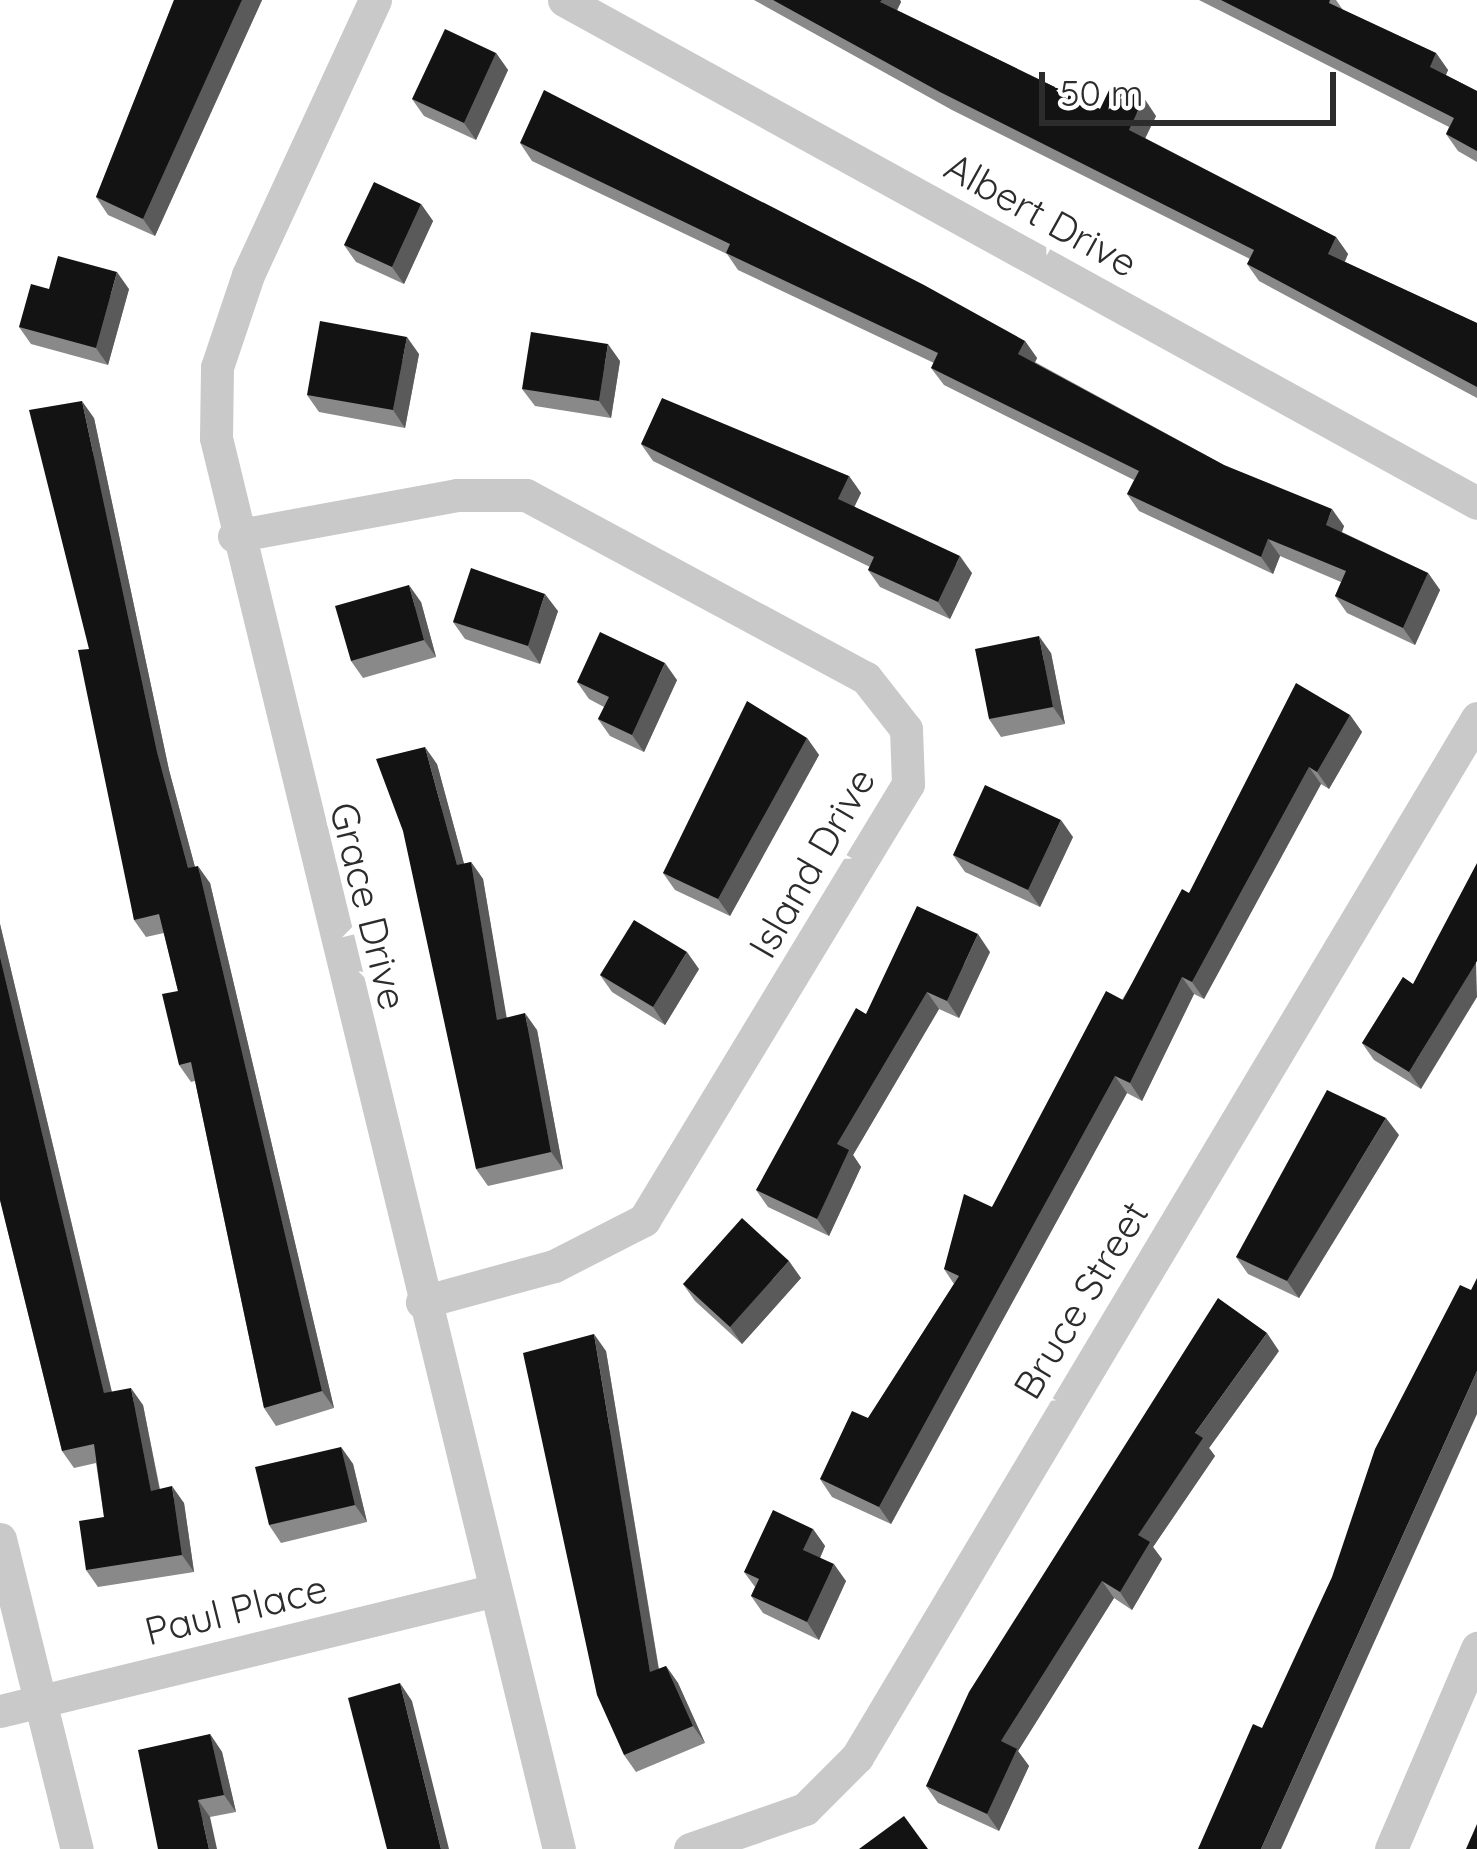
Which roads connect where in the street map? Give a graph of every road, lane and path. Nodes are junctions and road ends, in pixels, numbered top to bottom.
1 (375, 0) edge
2 (564, 0) edge
3 (1477, 503) edge
4 (234, 536) junction
5 (1477, 718) edge
6 (422, 1302) junction
7 (0, 1539) edge
8 (492, 1592) junction
9 (1477, 1648) edge
10 (40, 1700) junction
11 (0, 1711) edge
12 (77, 1849) edge
13 (559, 1849) edge
14 (690, 1849) edge
15 (1391, 1849) edge

1 - 4 street, Grace Drive
2 - 3 street, Albert Drive
4 - 6 street, Grace Drive
4 - 6 street, Island Drive
5 - 14 street, Bruce Street
6 - 8 street, Grace Drive
7 - 10 street
8 - 10 street, Paul Place
8 - 13 street, Grace Drive
9 - 15 street
10 - 11 street, Paul Place
10 - 12 street

